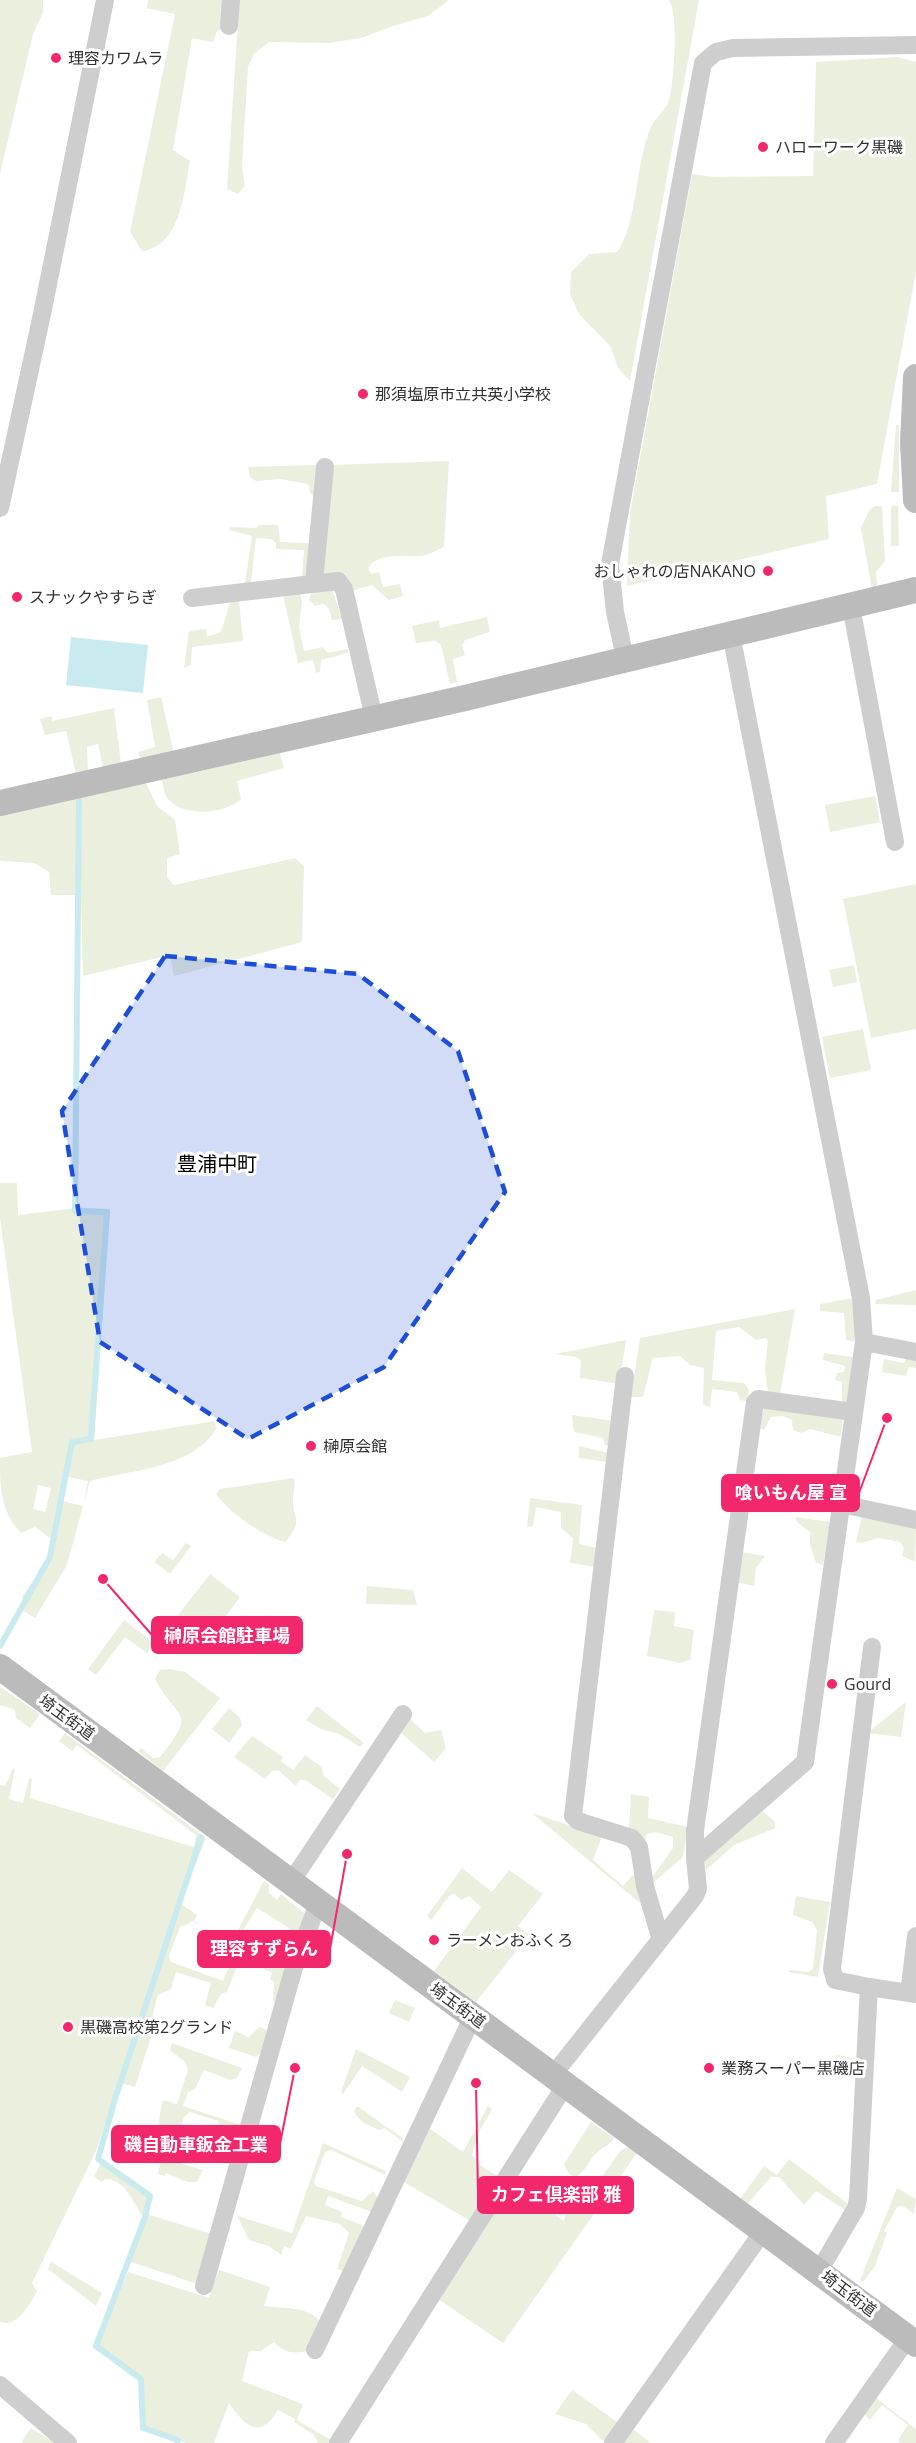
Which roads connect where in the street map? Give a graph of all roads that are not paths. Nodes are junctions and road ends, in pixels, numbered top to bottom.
1 (105, 0) edge
2 (231, 0) edge
3 (229, 26) dead end
4 (916, 45) edge
5 (916, 377) edge
6 (325, 467) dead end
7 (916, 500) edge
8 (0, 508) edge
9 (314, 582) junction
10 (916, 590) edge
11 (192, 598) dead end
12 (851, 606) junction
13 (731, 634) junction
14 (625, 658) junction
15 (374, 718) junction
16 (0, 803) edge
17 (895, 842) dead end
18 (864, 1342) junction
19 (916, 1352) edge
20 (625, 1376) dead end
21 (854, 1412) junction
22 (842, 1504) junction
23 (916, 1520) edge
24 (872, 1647) dead end
25 (0, 1667) edge
26 (403, 1714) dead end
27 (695, 1858) junction
28 (291, 1882) junction
29 (318, 1903) junction
30 (916, 1936) edge
31 (660, 1937) junction
32 (869, 1987) junction
33 (912, 1993) edge
34 (473, 2016) junction
35 (559, 2079) junction
36 (764, 2230) junction
37 (819, 2271) junction
38 (204, 2286) dead end
39 (912, 2341) edge
40 (315, 2350) dead end
41 (0, 2385) edge
42 (69, 2443) edge
43 (338, 2443) edge
44 (613, 2443) edge
45 (834, 2443) edge

1 - 8 street
2 - 3 street
4 - 14 street
5 - 7 street
6 - 9 street
9 - 11 street
9 - 15 street
10 - 12 street
12 - 13 street
12 - 17 street
13 - 14 street
13 - 18 street
14 - 15 street
15 - 16 street
18 - 19 street
18 - 21 street
20 - 31 street
21 - 22 street
21 - 27 street
22 - 23 street
22 - 27 street
24 - 32 street
25 - 28 street, 埼玉街道
26 - 28 street
27 - 31 street
28 - 29 street, 埼玉街道
29 - 34 street, 埼玉街道
29 - 38 street
30 - 33 street
31 - 35 street
32 - 33 street
32 - 37 street
34 - 35 street, 埼玉街道
34 - 40 street
35 - 36 street, 埼玉街道
35 - 43 street
36 - 37 street, 埼玉街道
36 - 44 street
37 - 39 street, 埼玉街道
39 - 45 street
41 - 42 street

